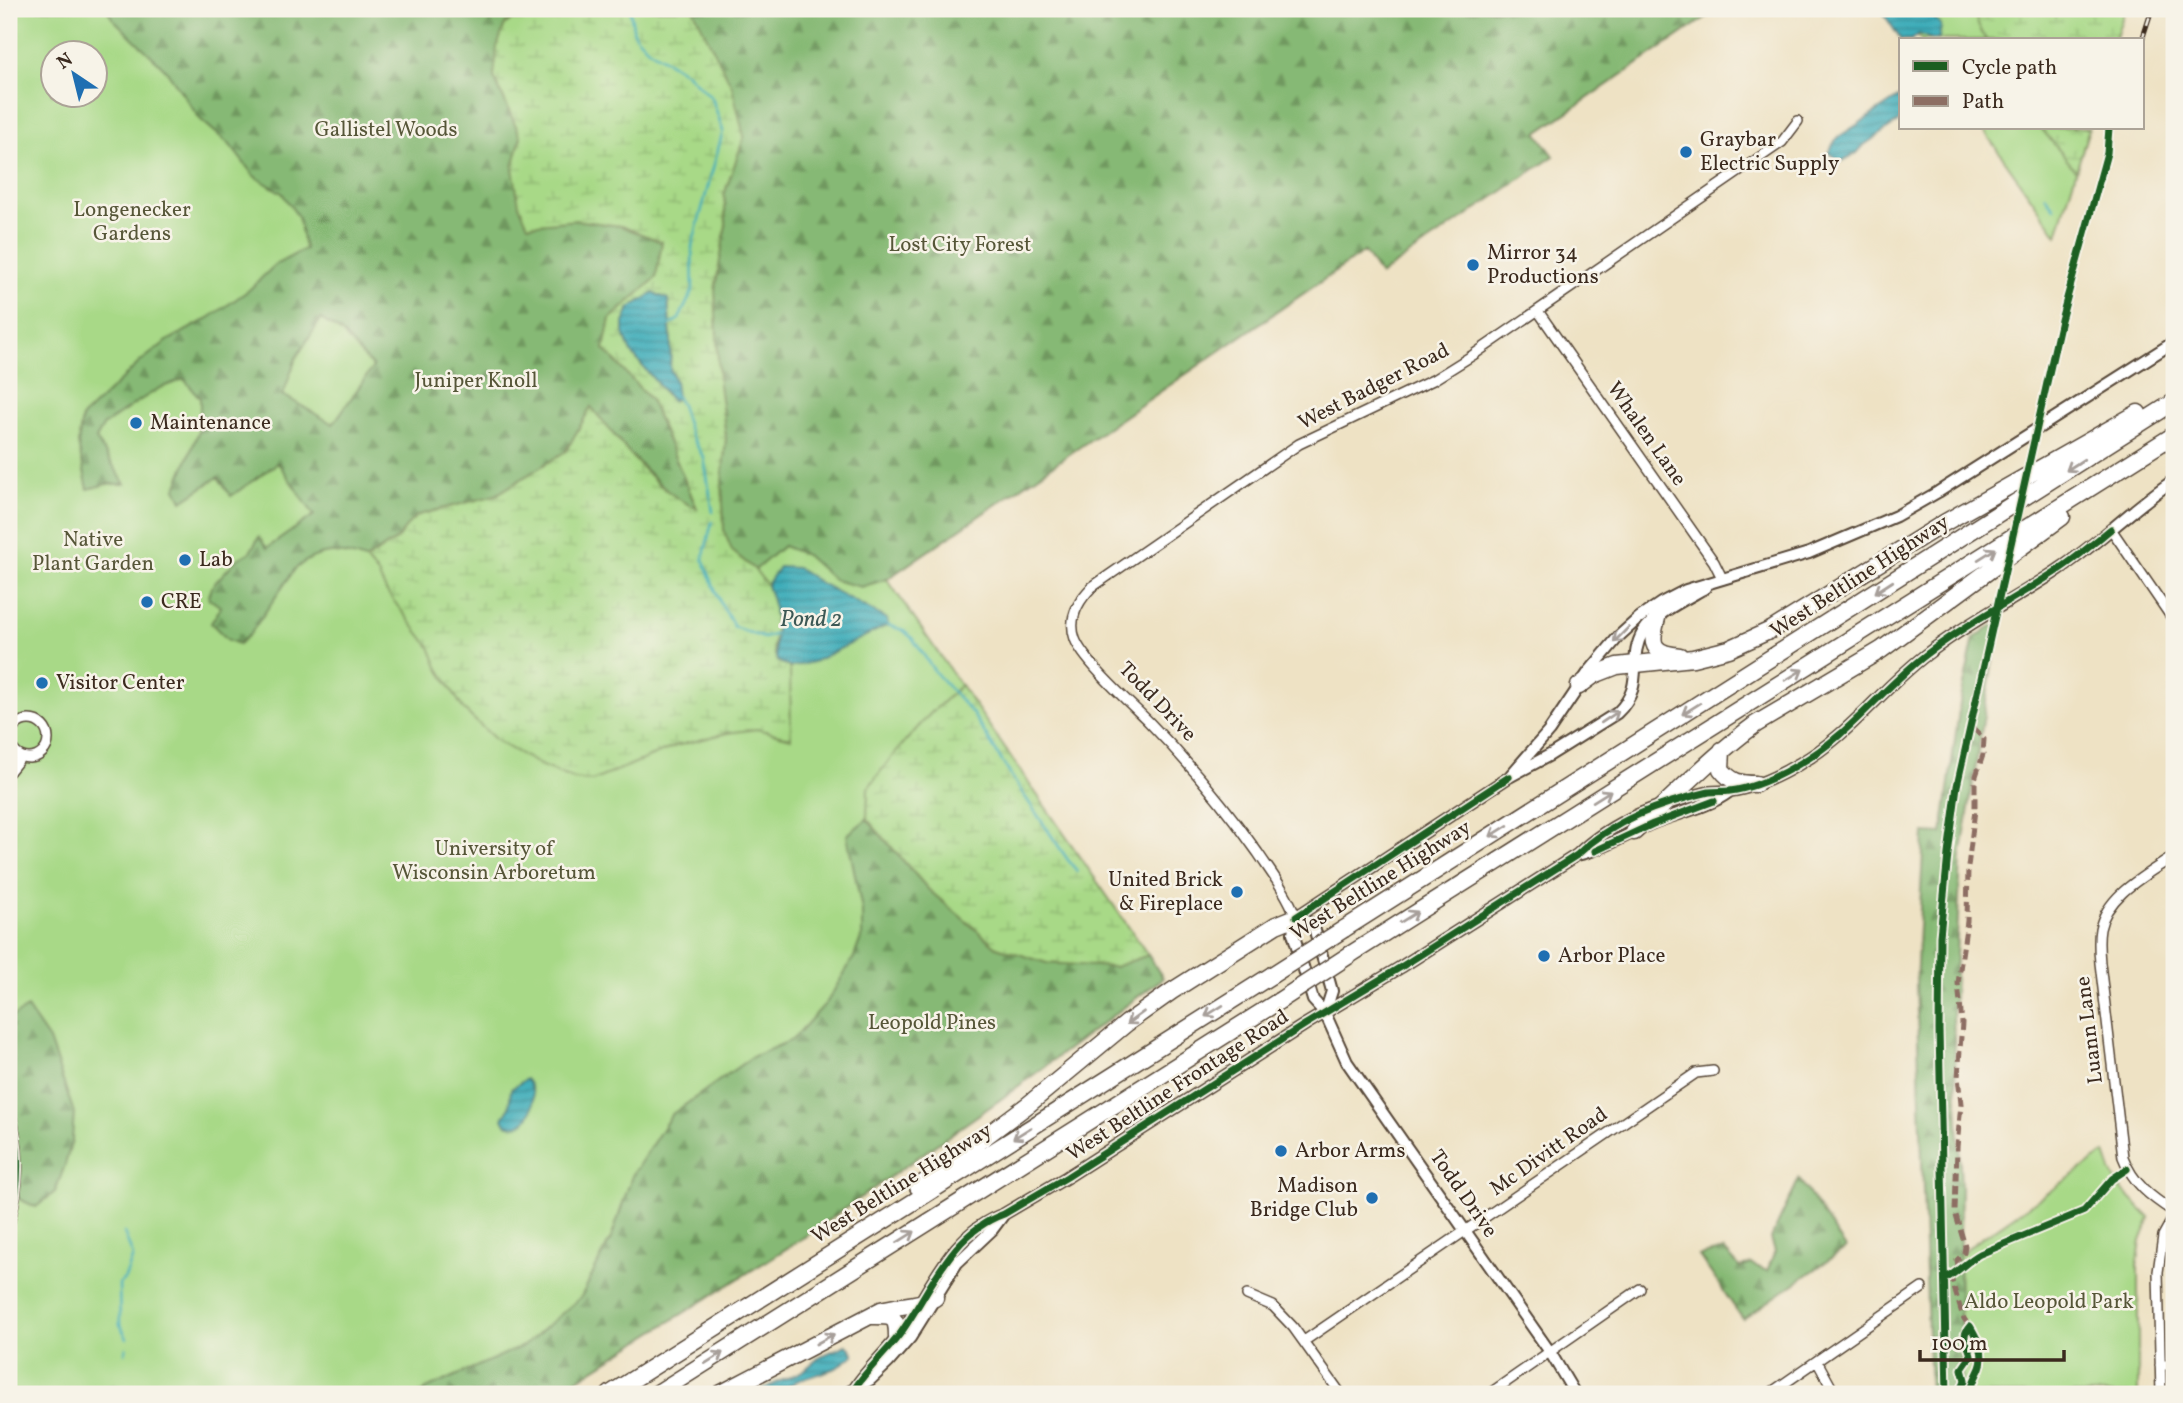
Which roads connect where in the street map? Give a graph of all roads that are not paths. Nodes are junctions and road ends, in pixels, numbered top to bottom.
1 (1798, 121) dead end
2 (1538, 311) junction
3 (2174, 342) edge
4 (2174, 393) edge
5 (2174, 402) edge
6 (2174, 435) edge
7 (2174, 480) edge
8 (2111, 529) junction
9 (1722, 578) junction
10 (1073, 615) joint
11 (1657, 618) junction
12 (2174, 621) edge
13 (1693, 658) junction
14 (1636, 665) junction
15 (1579, 686) junction
16 (10, 733) edge
17 (1722, 750) junction
18 (21, 757) junction
19 (9, 772) edge
20 (1509, 776) junction
21 (1756, 784) junction
22 (1728, 792) junction
23 (1667, 803) junction
24 (1634, 832) junction
25 (1577, 855) junction
26 (2174, 856) edge
27 (1296, 917) junction
28 (1325, 1013) junction
29 (1713, 1071) dead end
30 (9, 1111) edge
31 (1004, 1214) junction
32 (2174, 1214) edge
33 (9, 1223) edge
34 (1465, 1232) junction
35 (809, 1268) junction
36 (1922, 1288) dead end
37 (1640, 1289) dead end
38 (1247, 1295) dead end
39 (935, 1298) junction
40 (919, 1304) junction
41 (869, 1316) junction
42 (897, 1337) junction
43 (1304, 1341) junction
44 (1550, 1352) junction
45 (1817, 1361) junction
46 (2160, 1365) junction
47 (2174, 1365) edge
48 (855, 1388) junction
49 (610, 1394) edge
50 (656, 1394) edge
51 (720, 1394) edge
52 (845, 1394) edge
53 (1341, 1394) edge
54 (1489, 1394) edge
55 (1574, 1394) edge
56 (1769, 1394) edge
57 (1835, 1394) edge
58 (2161, 1394) edge

1 - 2 street, West Badger Road
2 - 9 street, Whalen Lane
2 - 10 street, West Badger Road
3 - 9 street
4 - 13 highway
5 -> 35 highway, West Beltline Highway, bridge
6 - 17 highway
50 -> 6 highway, bridge
7 - 8 street, West Beltline Frontage Road
8 - 12 street
8 - 21 street, West Beltline Frontage Road
9 - 11 street
9 -> 15 street
10 - 27 street, Todd Drive
11 - 13 highway
11 - 14 street
13 - 14 highway
14 - 15 highway
20 -> 14 street
15 - 20 street
16 - 18 street
16 - 18 street
17 - 21 highway
17 - 23 highway
18 - 19 street
20 - 27 street
21 - 22 street, West Beltline Frontage Road
22 - 23 street, West Beltline Frontage Road
22 - 24 street, West Beltline Frontage Road
23 - 24 highway
23 - 25 street, West Beltline Frontage Road
24 - 25 street, West Beltline Frontage Road
25 - 28 street, West Beltline Frontage Road
26 - 32 street, Luann Lane
27 - 28 street, Todd Drive
27 - 28 street, Todd Drive
27 -> 35 highway
28 - 31 street, West Beltline Frontage Road
28 - 34 street, Todd Drive
29 - 34 street, Mc Divitt Road
30 - 33 street
31 - 39 street, West Beltline Frontage Road
31 - 40 street, West Beltline Frontage Road
32 - 46 street
34 - 43 street, Mc Divitt Road
34 - 44 street, Todd Drive
35 - 49 highway, West Beltline Highway
36 - 45 street
37 - 44 street
38 - 43 street
39 - 40 highway
39 - 48 street, West Beltline Frontage Road
40 - 41 highway
40 - 42 street, West Beltline Frontage Road
41 - 42 highway
51 -> 41 highway
42 - 48 street, West Beltline Frontage Road
43 - 53 street
44 - 54 street
44 - 55 street, Todd Drive
45 - 56 street
45 - 57 street
46 - 47 street
46 - 58 street
48 - 52 street, West Beltline Frontage Road

